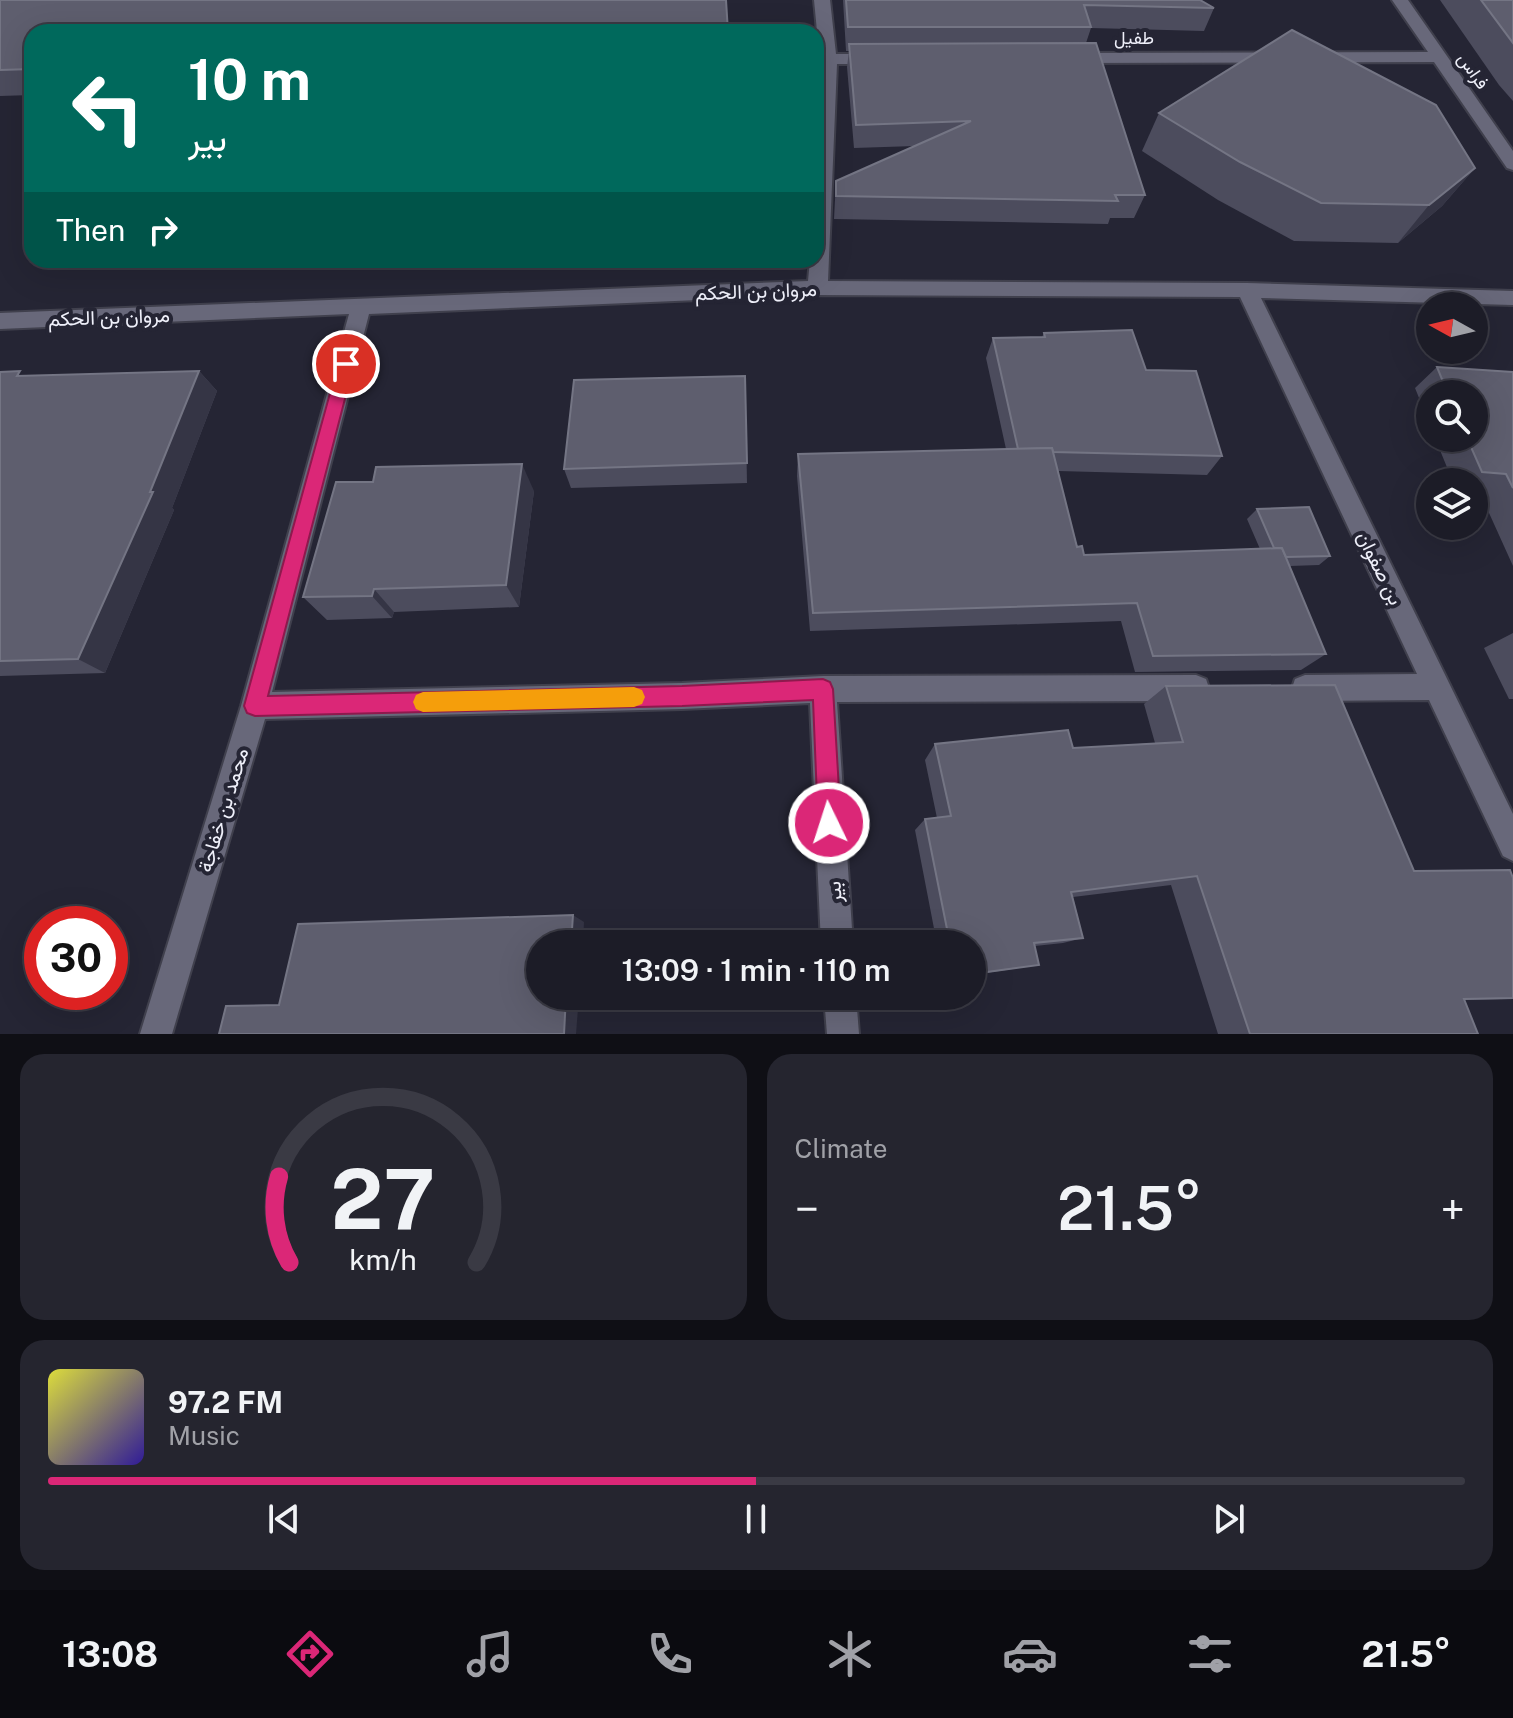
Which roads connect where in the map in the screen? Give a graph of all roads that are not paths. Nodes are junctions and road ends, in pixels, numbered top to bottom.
1 (822, 0) edge
2 (1400, 0) edge
3 (1439, 57) junction
4 (1048, 58) edge
5 (829, 59) junction
6 (892, 59) edge
7 (824, 163) edge
8 (1513, 164) edge
9 (819, 268) edge
10 (818, 288) junction
11 (1247, 290) junction
12 (1513, 298) edge
13 (361, 306) junction
14 (0, 321) edge
15 (1437, 687) junction
16 (1217, 688) edge
17 (1280, 688) edge
18 (823, 689) junction
19 (255, 706) junction
20 (1513, 846) edge
21 (836, 930) edge
22 (841, 1010) edge
23 (156, 1034) edge
24 (843, 1034) edge

1 - 5 street
2 - 3 street, فراس
3 - 4 street, طفيل
3 - 8 street, فراس
5 - 6 street
5 - 7 street
9 - 10 street
10 - 11 street, مروان بن الحكم
10 - 13 street, مروان بن الحكم
11 - 12 street, مروان بن الحكم
11 - 15 street, بن صفوان
13 - 14 street, مروان بن الحكم
13 - 19 street, محمد بن خفاجة
15 - 17 street
15 - 20 street, بن صفوان
16 - 18 street
18 - 19 street
18 - 21 street, بير
19 - 23 street, محمد بن خفاجة
22 - 24 street

